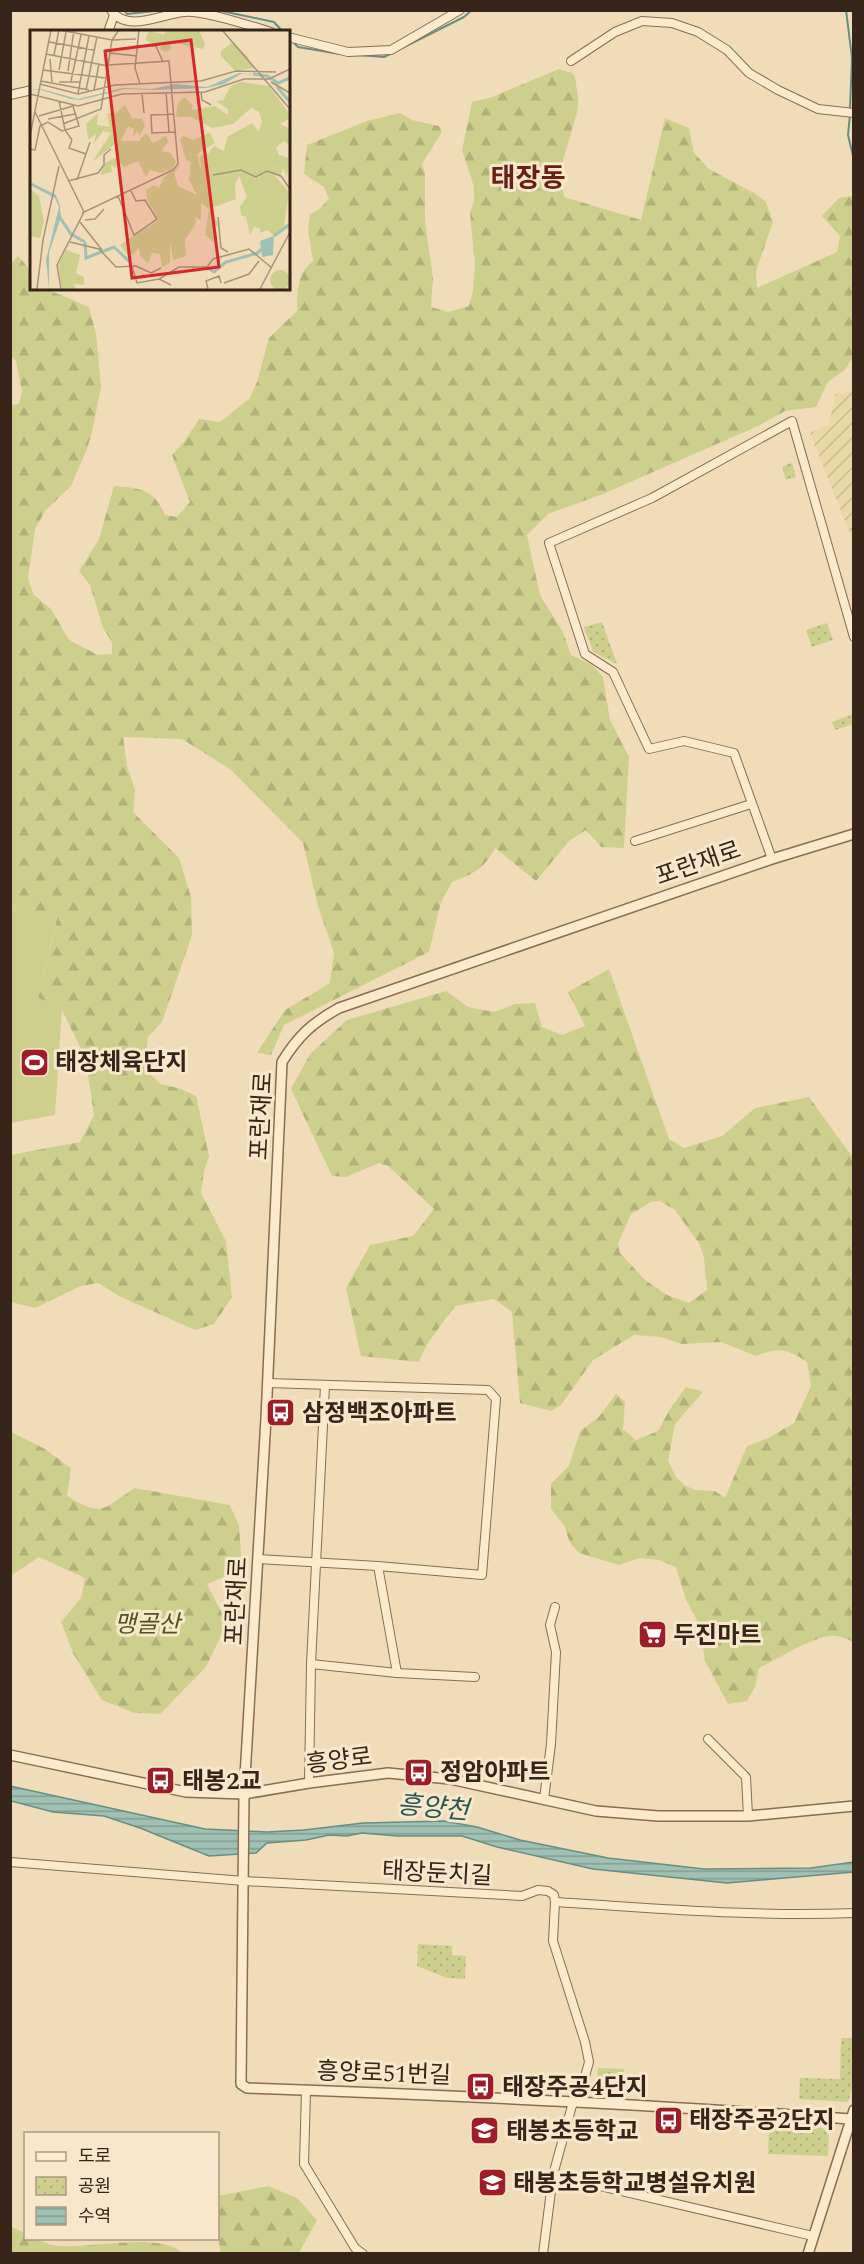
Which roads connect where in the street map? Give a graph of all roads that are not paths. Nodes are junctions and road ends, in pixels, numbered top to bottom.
1 (460, 10) edge
2 (113, 13) edge
3 (109, 30) edge
4 (262, 30) edge
5 (290, 38) edge
6 (571, 61) dead end
7 (30, 90) edge
8 (10, 95) edge
9 (854, 113) edge
10 (854, 637) edge
11 (751, 804) junction
12 (854, 834) edge
13 (635, 841) dead end
14 (772, 859) junction
15 (268, 1383) junction
16 (325, 1384) junction
17 (258, 1559) junction
18 (315, 1563) junction
19 (378, 1566) junction
20 (555, 1607) dead end
21 (311, 1664) junction
22 (397, 1673) junction
23 (475, 1677) dead end
24 (708, 1739) dead end
25 (10, 1755) edge
26 (309, 1783) junction
27 (244, 1794) junction
28 (544, 1799) junction
29 (854, 1806) edge
30 (748, 1816) junction
31 (10, 1862) edge
32 (244, 1881) junction
33 (555, 1902) junction
34 (854, 1913) edge
35 (306, 2090) junction
36 (573, 2102) junction
37 (853, 2114) edge
38 (552, 2175) junction
39 (813, 2236) junction
40 (363, 2253) edge
41 (543, 2253) edge
42 (808, 2253) edge

1 - 5 street
2 - 3 street
2 - 4 street
6 - 9 street
7 - 8 street
10 - 11 street
11 - 13 street
11 - 14 street
12 - 14 street, 포란재로
14 - 15 street, 포란재로
15 - 16 street
15 - 17 street, 포란재로
16 - 18 street
16 - 19 street
17 - 18 street
17 - 27 street, 포란재로
18 - 19 street
18 - 21 street
19 - 22 street
20 - 28 street
21 - 22 street
21 - 26 street
22 - 23 street
24 - 30 street
25 - 27 street, 흥양로
26 - 27 street, 흥양로
26 - 28 street, 흥양로
27 - 32 street
28 - 30 street, 흥양로
29 - 30 street, 흥양로
31 - 32 street, 태장둔치길
32 - 33 street, 태장둔치길
32 - 35 street, 흥양로51번길
33 - 34 street, 태장둔치길
33 - 36 street
35 - 36 street, 흥양로51번길
35 - 40 street
36 - 37 street, 흥양로51번길
36 - 38 street
37 - 39 street
38 - 39 street
38 - 41 street
39 - 42 street

